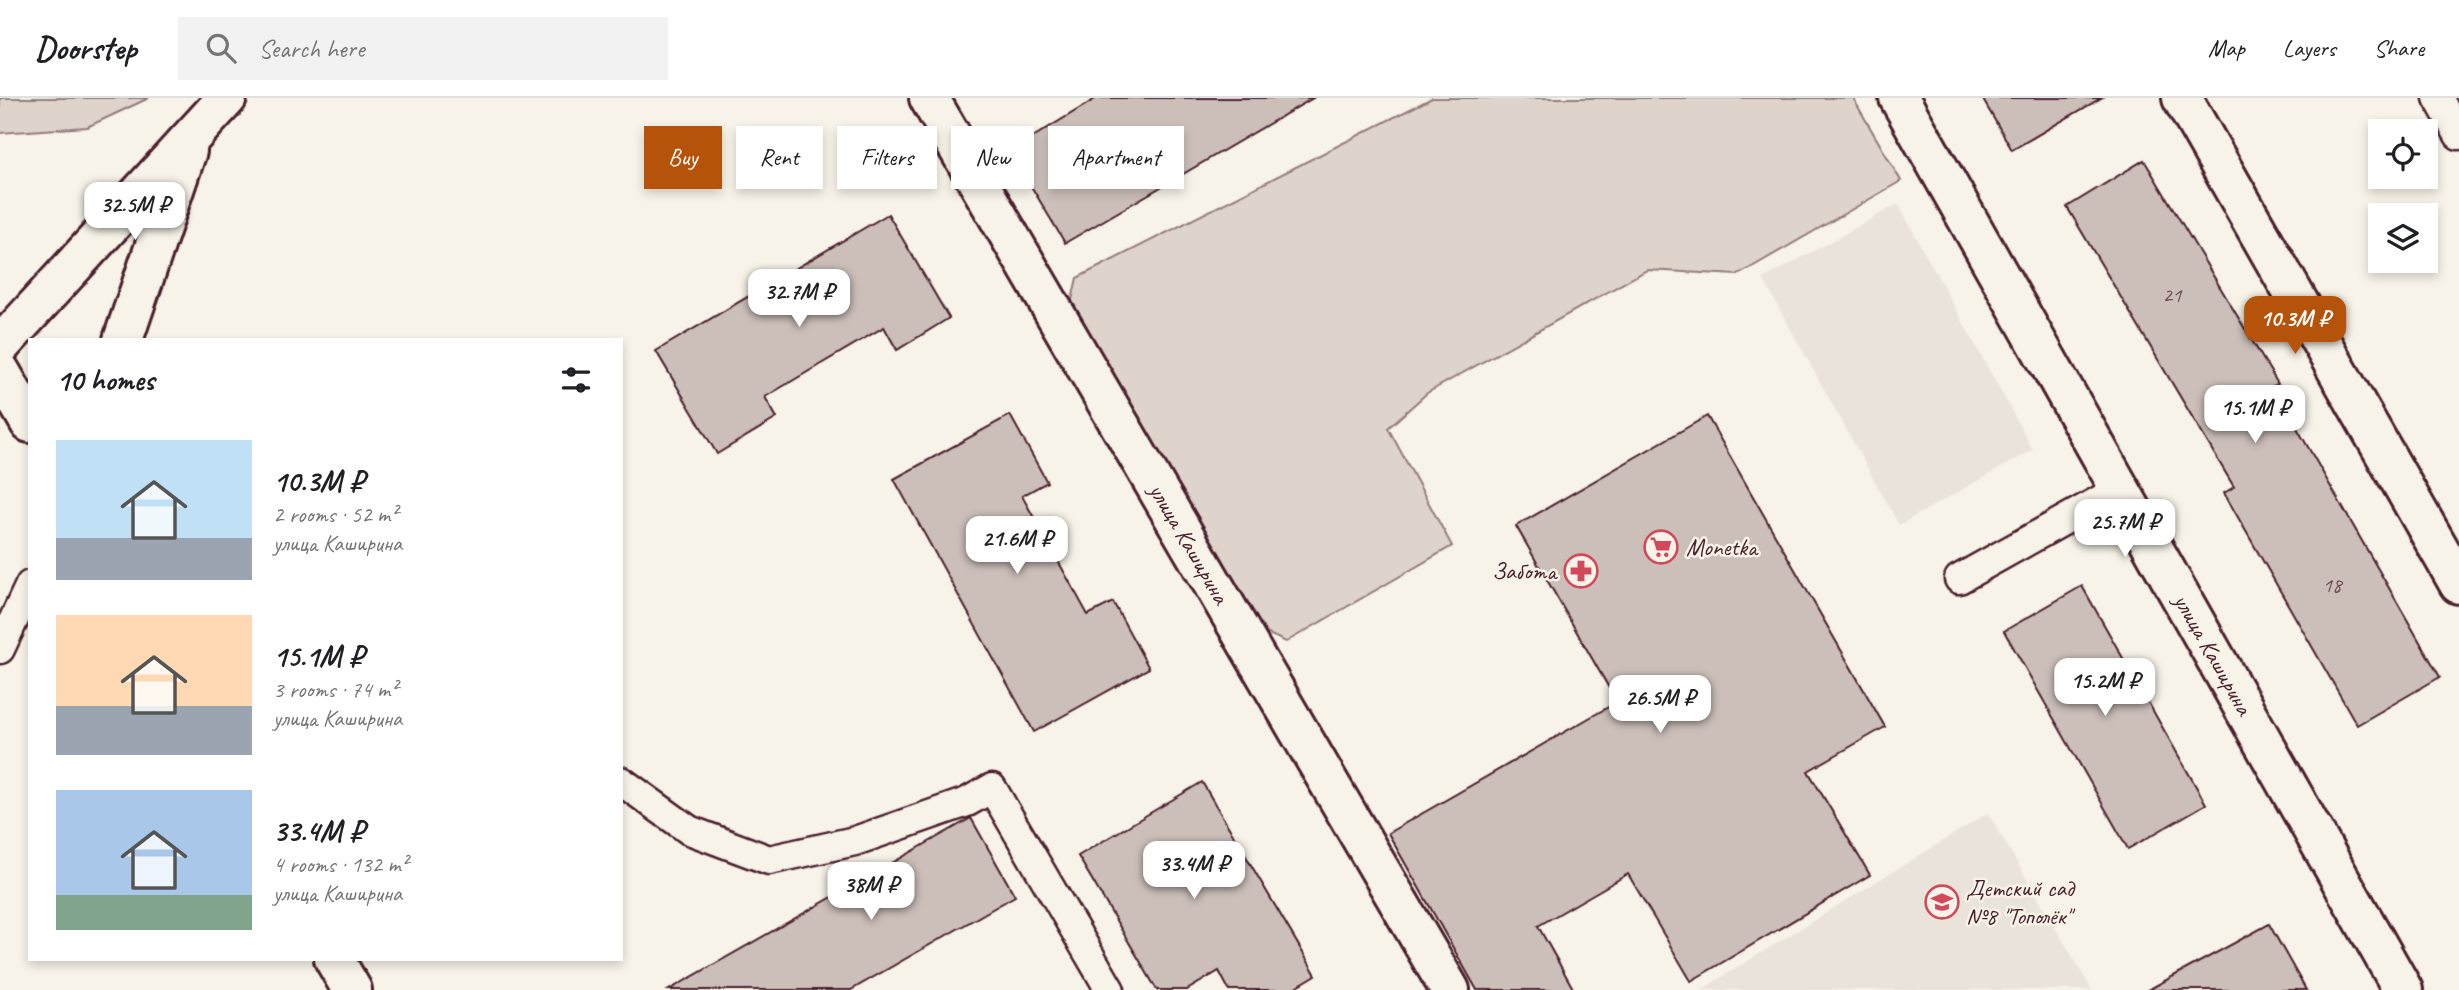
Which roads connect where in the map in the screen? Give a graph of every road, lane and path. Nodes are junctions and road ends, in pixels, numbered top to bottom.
1 (227, 98) edge
2 (929, 98) edge
3 (1899, 98) edge
4 (2182, 98) edge
5 (2438, 98) edge
6 (2459, 135) edge
7 (192, 136) junction
8 (124, 338) edge
9 (0, 346) edge
10 (0, 371) edge
11 (28, 420) edge
12 (2120, 489) junction
13 (1959, 579) dead end
14 (2459, 584) edge
15 (28, 588) edge
16 (0, 649) edge
17 (623, 782) edge
18 (335, 961) edge
19 (1444, 988) edge
20 (352, 990) edge
21 (1110, 990) edge
22 (2403, 990) edge

1 - 7 street
2 - 19 street, улица Каширина
3 - 12 street, улица Каширина
4 - 14 street
5 - 6 lane
7 - 8 street
7 - 9 street
10 - 11 street
12 - 13 lane
12 - 22 street, улица Каширина
15 - 16 lane
17 - 21 lane
18 - 20 street

